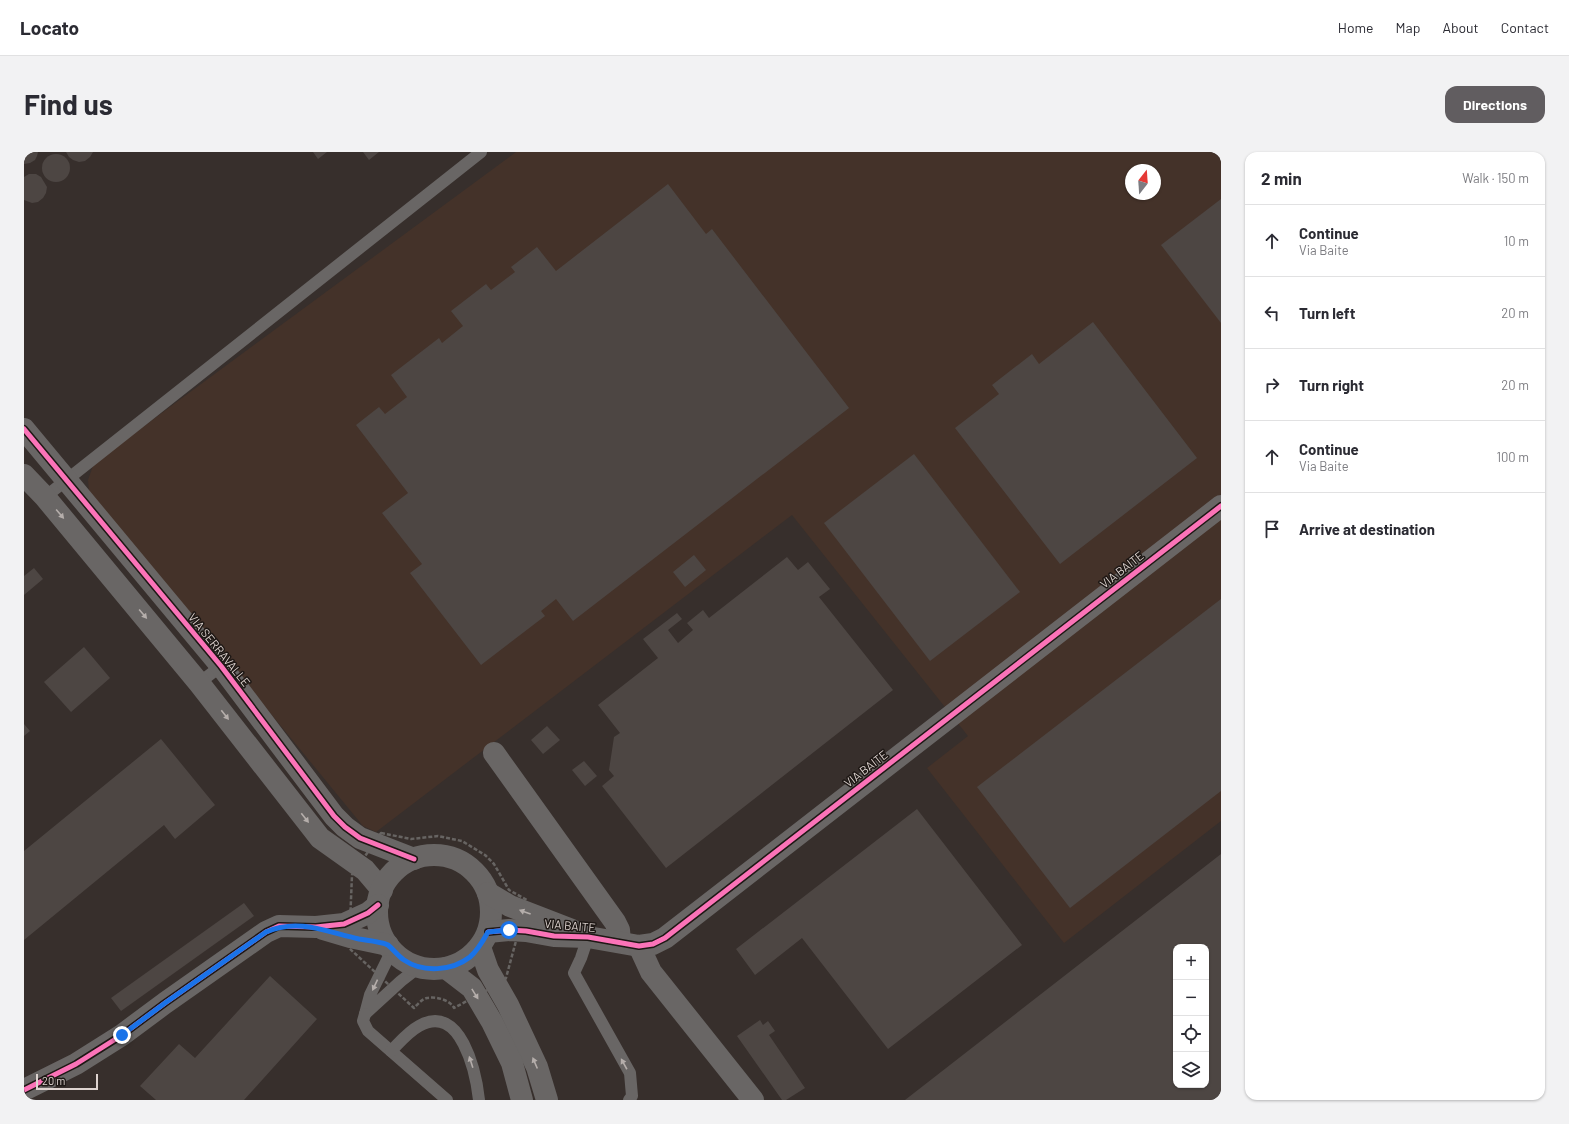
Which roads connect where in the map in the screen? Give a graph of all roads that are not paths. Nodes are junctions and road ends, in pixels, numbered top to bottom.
1 (481, 152) edge
2 (24, 429) edge
3 (24, 475) edge
4 (67, 480) junction
5 (46, 496) junction
6 (1221, 506) edge
7 (220, 666) junction
8 (199, 683) junction
9 (494, 753) dead end
10 (414, 859) junction
11 (488, 893) junction
12 (380, 897) junction
13 (521, 921) junction
14 (350, 929) junction
15 (588, 937) junction
16 (484, 940) junction
17 (629, 944) junction
18 (390, 948) junction
19 (419, 967) junction
20 (446, 968) junction
21 (366, 1014) junction
22 (391, 1051) junction
23 (24, 1090) edge
24 (447, 1100) edge
25 (479, 1100) edge
26 (522, 1100) edge
27 (547, 1100) edge
28 (629, 1100) edge
29 (753, 1100) edge

1 - 4 lane
2 - 4 street, VIA SERRAVALLE
3 - 5 street
4 - 5 lane
4 - 7 street, VIA SERRAVALLE
5 -> 8 street
6 - 17 street, VIA BAITE
7 - 8 lane
7 - 10 street, VIA SERRAVALLE
8 -> 12 street
9 - 17 street
10 - 11 street
10 - 12 street
11 - 13 street, VIA BAITE
11 - 16 street
12 - 14 street
12 - 18 street
13 - 15 street, VIA BAITE
13 - 16 street, VIA BAITE
14 - 18 street
14 - 23 street
15 - 17 street, VIA BAITE
28 -> 15 lane
16 - 20 street
27 -> 16 street
17 - 29 street
18 - 19 street
18 -> 21 lane
19 - 20 street
19 - 21 lane
20 -> 26 street
21 - 22 lane
22 - 24 lane
25 -> 22 lane

